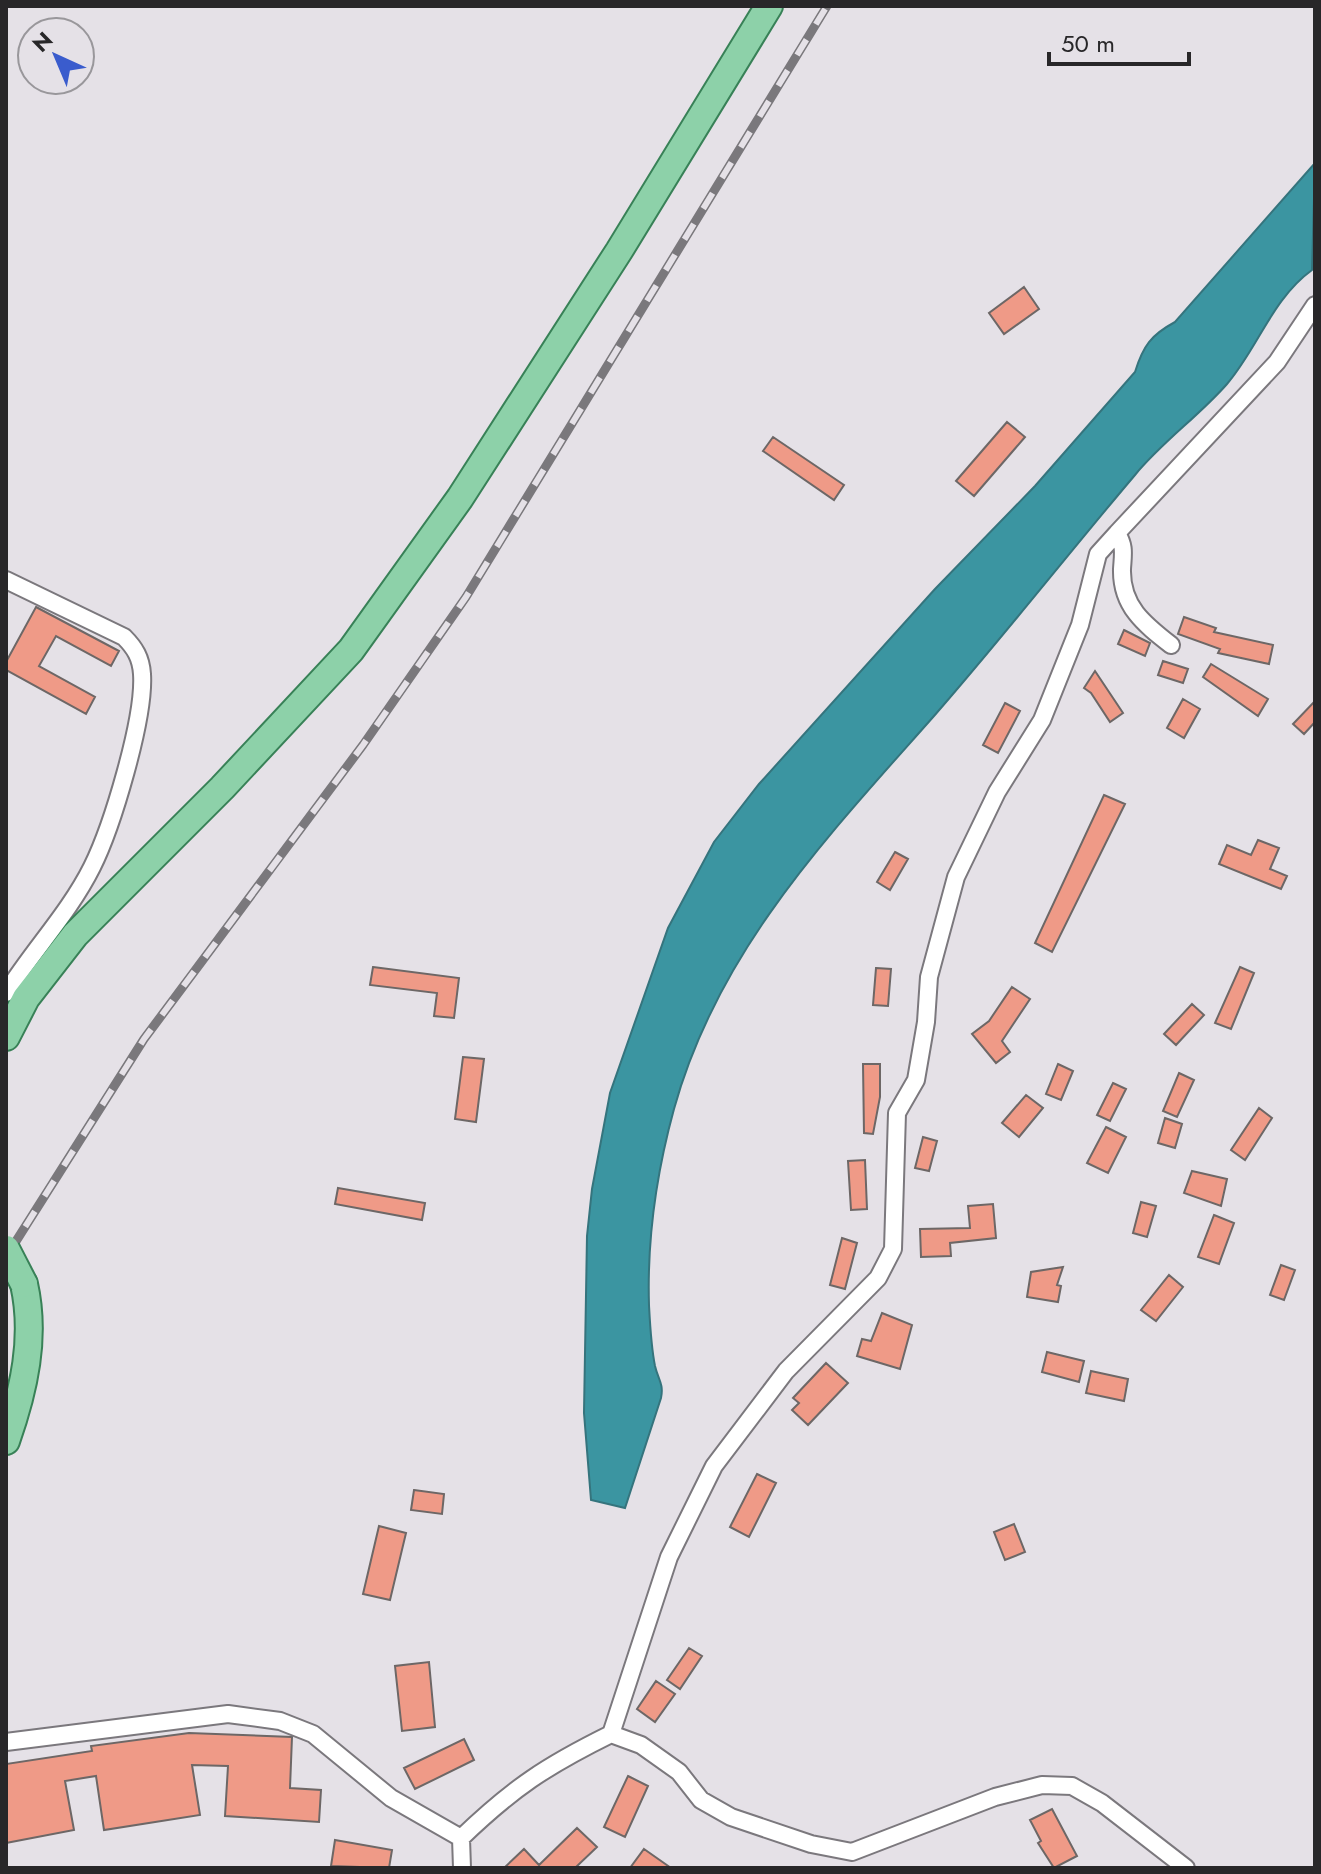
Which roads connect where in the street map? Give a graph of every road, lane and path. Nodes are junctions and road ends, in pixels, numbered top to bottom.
1 (769, 6) edge
2 (1315, 305) edge
3 (1117, 533) junction
4 (6, 580) edge
5 (1171, 645) dead end
6 (6, 993) edge
7 (6, 1037) edge
8 (6, 1249) edge
9 (6, 1441) edge
10 (611, 1734) junction
11 (6, 1742) edge
12 (461, 1838) junction
13 (459, 1867) edge
14 (1186, 1868) edge

1 - 7 main road
2 - 3 street
3 - 5 street
3 - 10 street
4 - 6 street
8 - 9 main road, bridge
10 - 12 street
10 - 14 street
11 - 12 street
12 - 13 street

